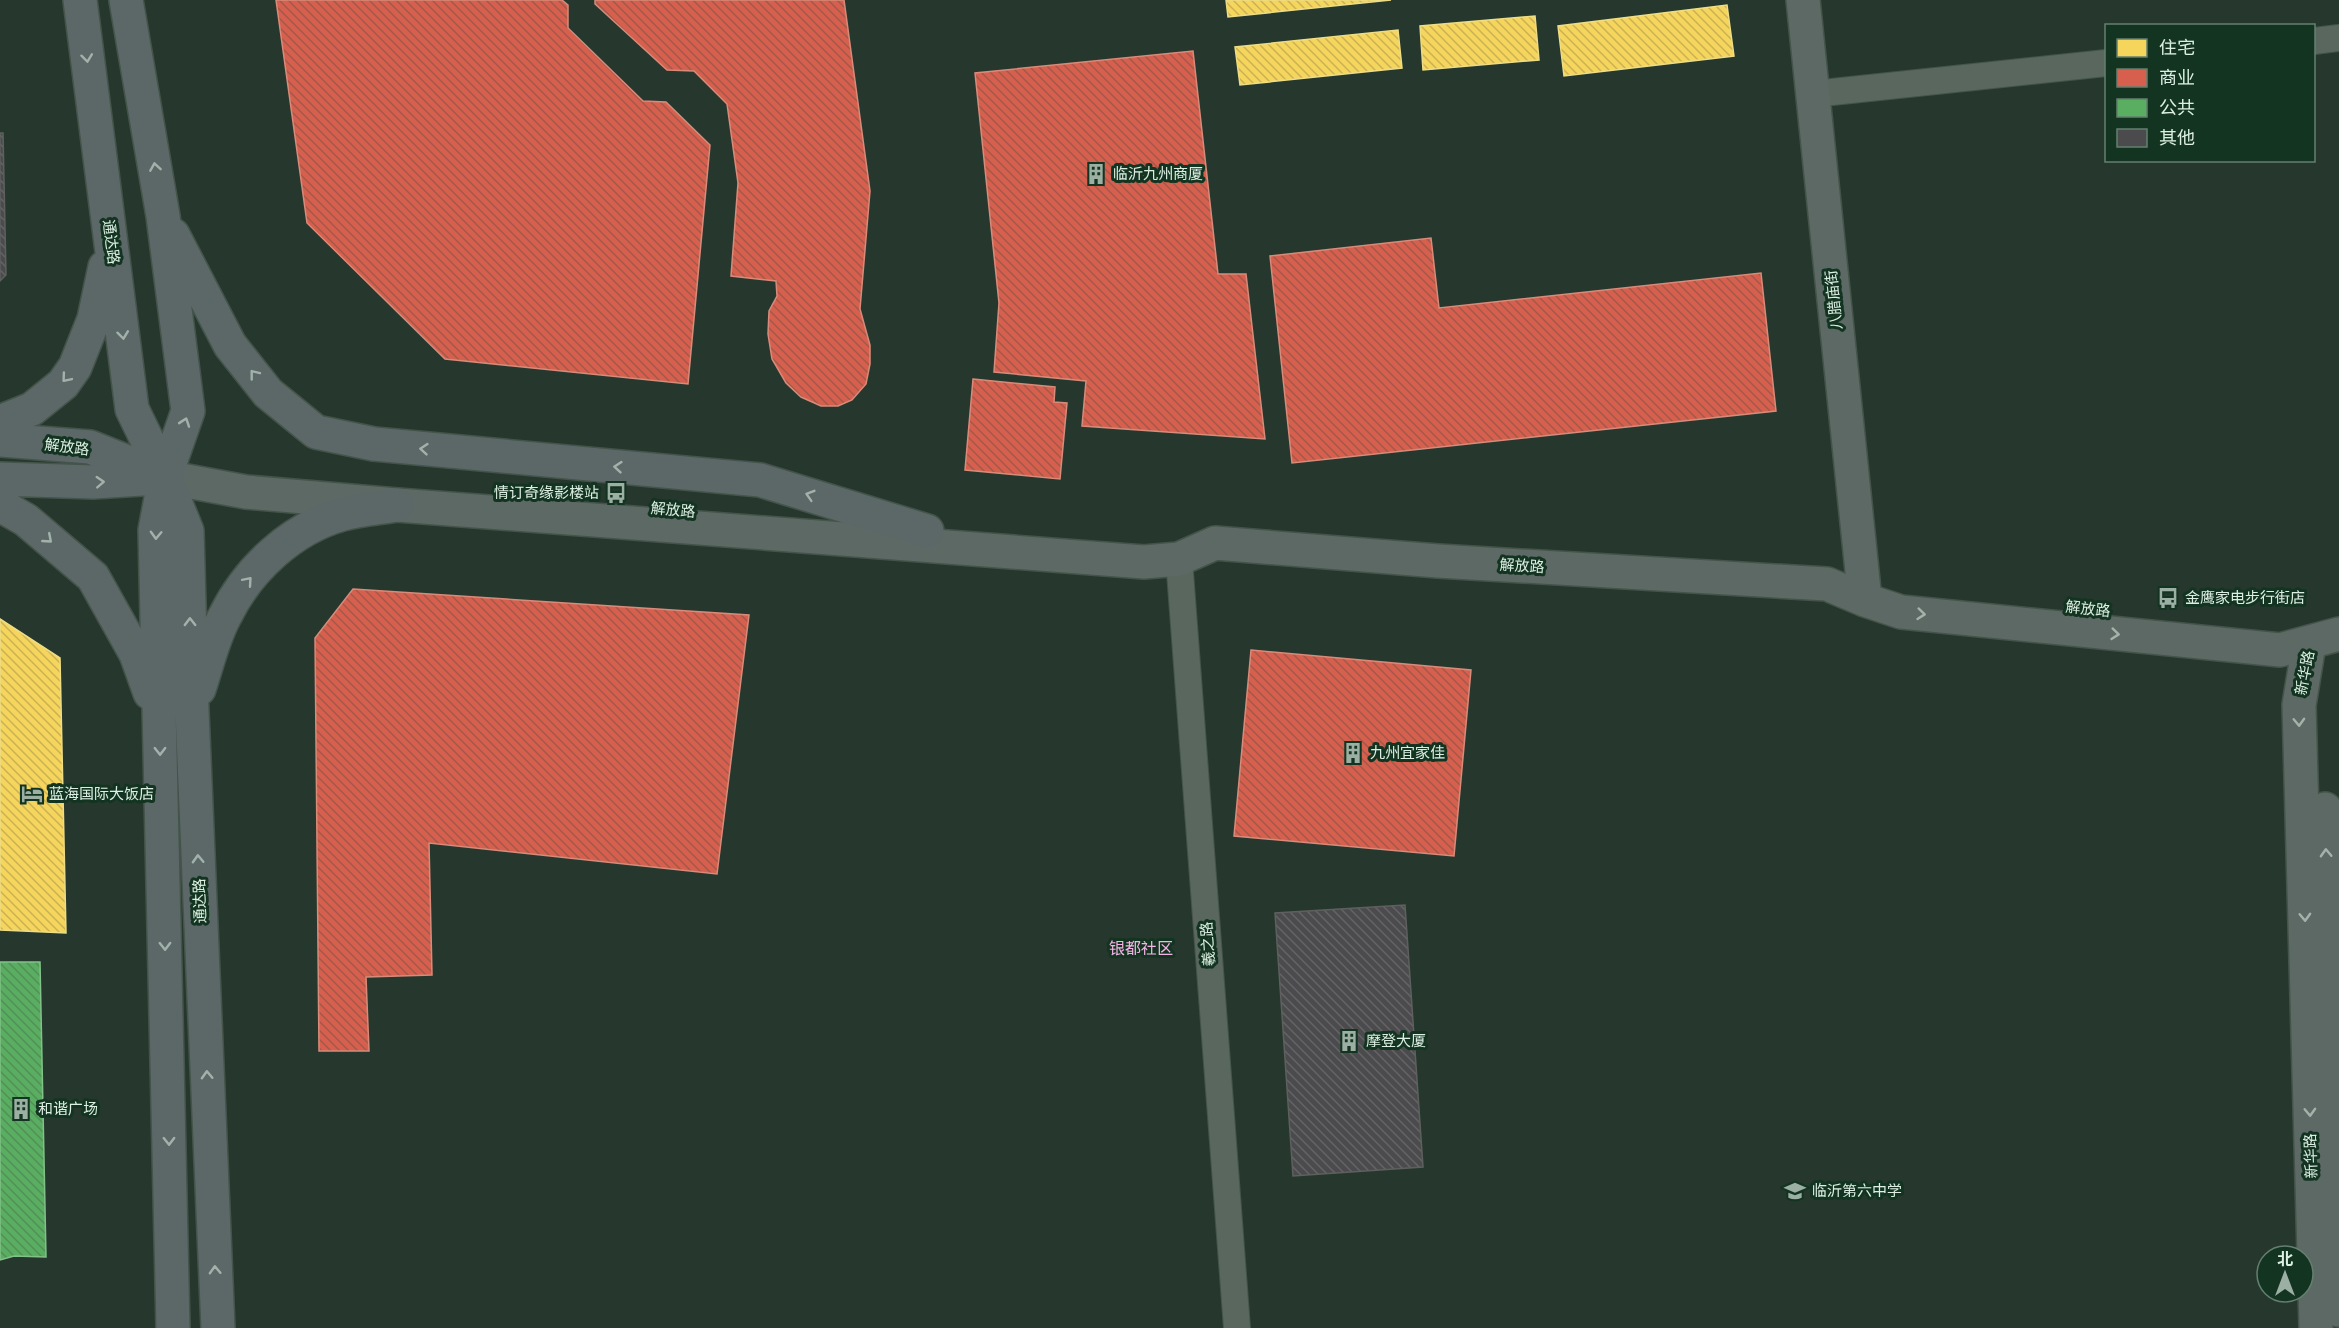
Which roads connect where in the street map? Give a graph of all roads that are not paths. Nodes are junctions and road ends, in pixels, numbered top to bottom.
1 (80, 0) edge
2 (126, 0) edge
3 (1803, 0) edge
4 (2339, 38) edge
5 (2315, 41) edge
6 (2105, 63) edge
7 (1813, 94) junction
8 (103, 181) junction
9 (163, 216) junction
10 (0, 422) edge
11 (0, 440) edge
12 (165, 477) junction
13 (0, 479) edge
14 (0, 505) edge
15 (397, 505) junction
16 (927, 531) junction
17 (1179, 559) junction
18 (1865, 600) junction
19 (2329, 644) edge
20 (192, 711) junction
21 (160, 718) junction
22 (2339, 1310) edge
23 (173, 1328) edge
24 (218, 1328) edge
25 (1237, 1328) edge
26 (2316, 1328) edge

1 -> 8 main road, 通达路
9 -> 2 main road
3 - 7 main road, 八腊庙街
4 - 5 street
6 - 7 street
7 - 18 main road, 八腊庙街
8 -> 10 main road
8 -> 12 main road, 通达路
12 -> 9 main road
16 -> 9 main road
11 - 12 main road, 解放路
13 -> 12 main road, 解放路
12 - 15 main road, 解放路
12 - 16 main road, 解放路
20 -> 12 main road, 通达路
12 -> 21 main road
14 -> 21 main road
15 - 17 main road, 解放路
20 -> 15 main road
16 - 17 main road, 解放路
17 - 18 main road, 解放路
17 - 25 street, 羲之路
18 - 19 main road, 解放路
22 -> 19 main road, 新华路
19 -> 26 main road, 新华路
24 -> 20 main road, 通达路
21 -> 23 main road

